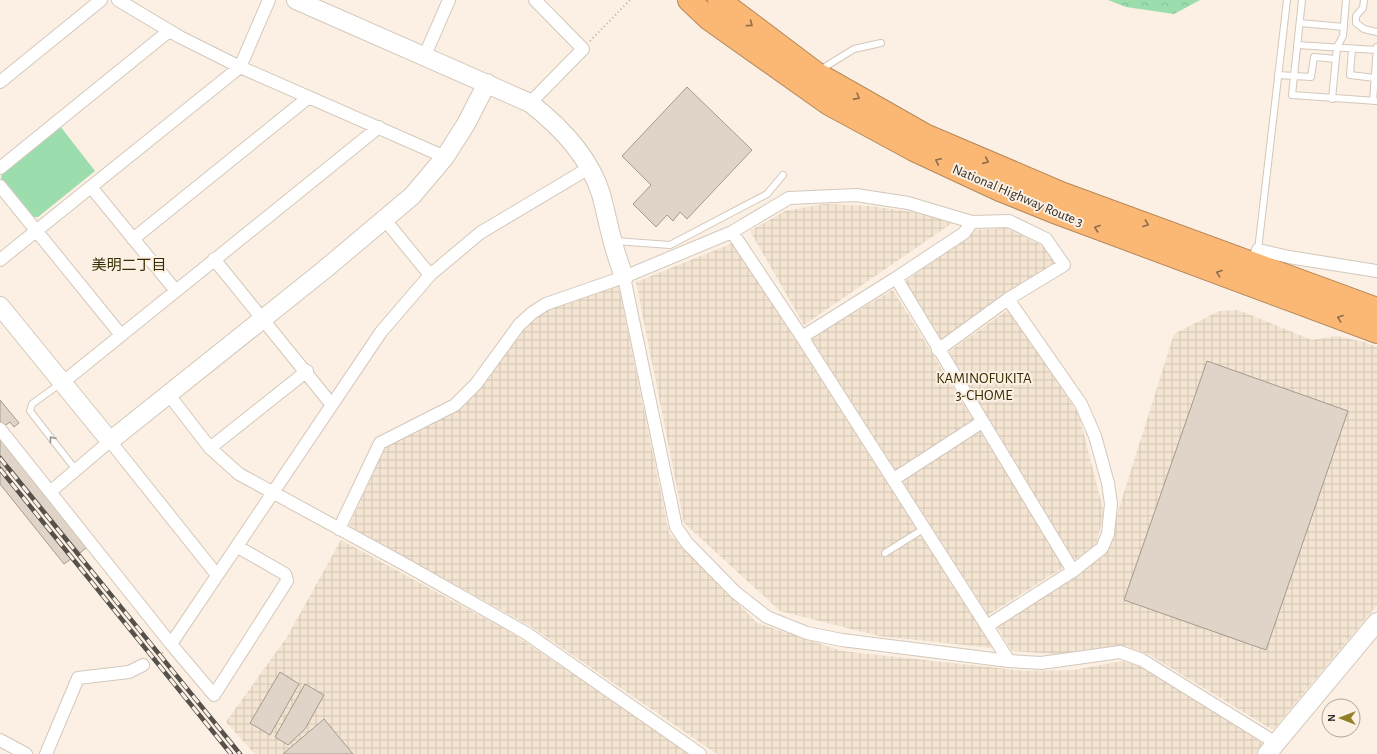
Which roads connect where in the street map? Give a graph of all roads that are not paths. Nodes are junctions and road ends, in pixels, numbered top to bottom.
1 (101, 0) edge
2 (118, 0) edge
3 (269, 0) edge
4 (296, 0) edge
5 (449, 0) edge
6 (535, 0) edge
7 (689, 0) edge
8 (719, 0) edge
9 (1287, 0) edge
10 (1302, 0) edge
11 (1346, 0) edge
12 (1364, 0) edge
13 (1300, 23) junction
14 (1344, 27) junction
15 (169, 31) junction
16 (1377, 32) edge
17 (881, 43) dead end
18 (1298, 45) junction
19 (1377, 46) edge
20 (1337, 47) junction
21 (1352, 48) junction
22 (1377, 50) edge
23 (425, 55) junction
24 (1336, 59) junction
25 (240, 67) junction
26 (816, 72) junction
27 (1278, 75) junction
28 (1294, 76) junction
29 (1375, 78) junction
30 (0, 82) edge
31 (487, 83) junction
32 (309, 96) junction
33 (1332, 99) junction
34 (1375, 101) edge
35 (530, 103) junction
36 (379, 127) junction
37 (445, 157) junction
38 (0, 168) edge
39 (589, 168) junction
40 (783, 175) dead end
41 (0, 186) edge
42 (91, 187) junction
43 (385, 220) junction
44 (972, 222) junction
45 (37, 231) junction
46 (732, 232) junction
47 (133, 239) junction
48 (612, 240) junction
49 (1256, 257) junction
50 (214, 259) junction
51 (0, 260) edge
52 (1377, 271) edge
53 (430, 275) junction
54 (624, 278) junction
55 (896, 278) junction
56 (176, 291) junction
57 (1008, 299) junction
58 (0, 306) edge
59 (1377, 309) edge
60 (263, 318) junction
61 (1377, 332) edge
62 (121, 335) junction
63 (802, 337) junction
64 (938, 350) junction
65 (307, 371) junction
66 (62, 383) junction
67 (169, 395) junction
68 (332, 405) junction
69 (982, 422) junction
70 (0, 429) edge
71 (110, 441) junction
72 (210, 448) junction
73 (76, 470) junction
74 (894, 479) junction
75 (50, 492) junction
76 (273, 493) junction
77 (925, 528) junction
78 (339, 529) junction
79 (238, 547) junction
80 (885, 553) dead end
81 (1073, 570) junction
82 (217, 575) junction
83 (1377, 622) edge
84 (987, 626) junction
85 (171, 644) junction
86 (1009, 661) junction
87 (143, 666) road end
88 (0, 740) edge
89 (1271, 749) edge
90 (26, 754) edge
91 (46, 754) edge
92 (700, 754) edge

1 - 30 street
2 - 15 street
3 - 25 street
4 - 23 street
5 - 23 street
6 - 35 street
61 -> 7 highway, National Highway Route 3
8 -> 26 highway, National Highway Route 3
9 - 27 lane
10 - 13 lane
11 - 14 lane
12 - 16 lane
13 - 14 lane
13 - 18 lane
14 - 20 lane
15 - 25 street
15 - 38 street
17 - 26 lane
18 - 20 lane
18 - 28 lane
19 - 22 lane
20 - 21 lane
20 - 24 lane
21 - 22 lane
21 - 29 lane
22 - 29 lane
23 - 31 street
24 - 28 lane
24 - 33 lane
25 - 32 street
25 - 42 street
26 -> 49 highway, National Highway Route 3
27 - 28 lane
27 - 49 lane
28 - 33 lane
29 - 34 lane
31 - 35 street
31 - 37 street
32 - 36 street
32 - 47 street
33 - 34 lane
35 - 39 street
36 - 37 street
36 - 50 street
37 - 43 street
39 - 48 street
39 - 53 street
40 - 48 lane
41 - 45 street
42 - 45 street
42 - 47 street
43 - 53 street
43 - 60 street
44 - 46 street
44 - 55 street
44 - 57 street
45 - 51 street
45 - 62 street
46 - 54 street
46 - 63 street
47 - 56 street
48 - 54 street
49 - 52 street
49 - 59 highway, National Highway Route 3
50 - 56 street
50 - 60 street
53 - 68 street
54 - 78 street
54 - 86 street
55 - 63 street
55 - 64 street
56 - 62 street
57 - 64 street
57 - 81 street
58 - 66 street
60 - 65 street
60 - 67 street
62 - 66 street
63 - 74 street
64 - 69 street
65 - 68 street
65 - 72 street
66 - 71 street
73 -> 66 lane
67 - 71 street
67 - 72 street
68 - 76 street
69 - 74 street
69 - 81 street
70 - 75 street
71 - 73 street
71 - 82 street
72 - 76 street
73 - 75 street
74 - 77 street
75 - 85 street
76 - 78 street
76 - 79 street
77 - 80 lane
77 - 84 street
78 - 92 street
79 - 82 street
79 - 85 street
81 - 84 street
82 - 85 street
83 - 89 street
84 - 86 street
86 - 89 street
87 - 91 street
88 - 90 street

